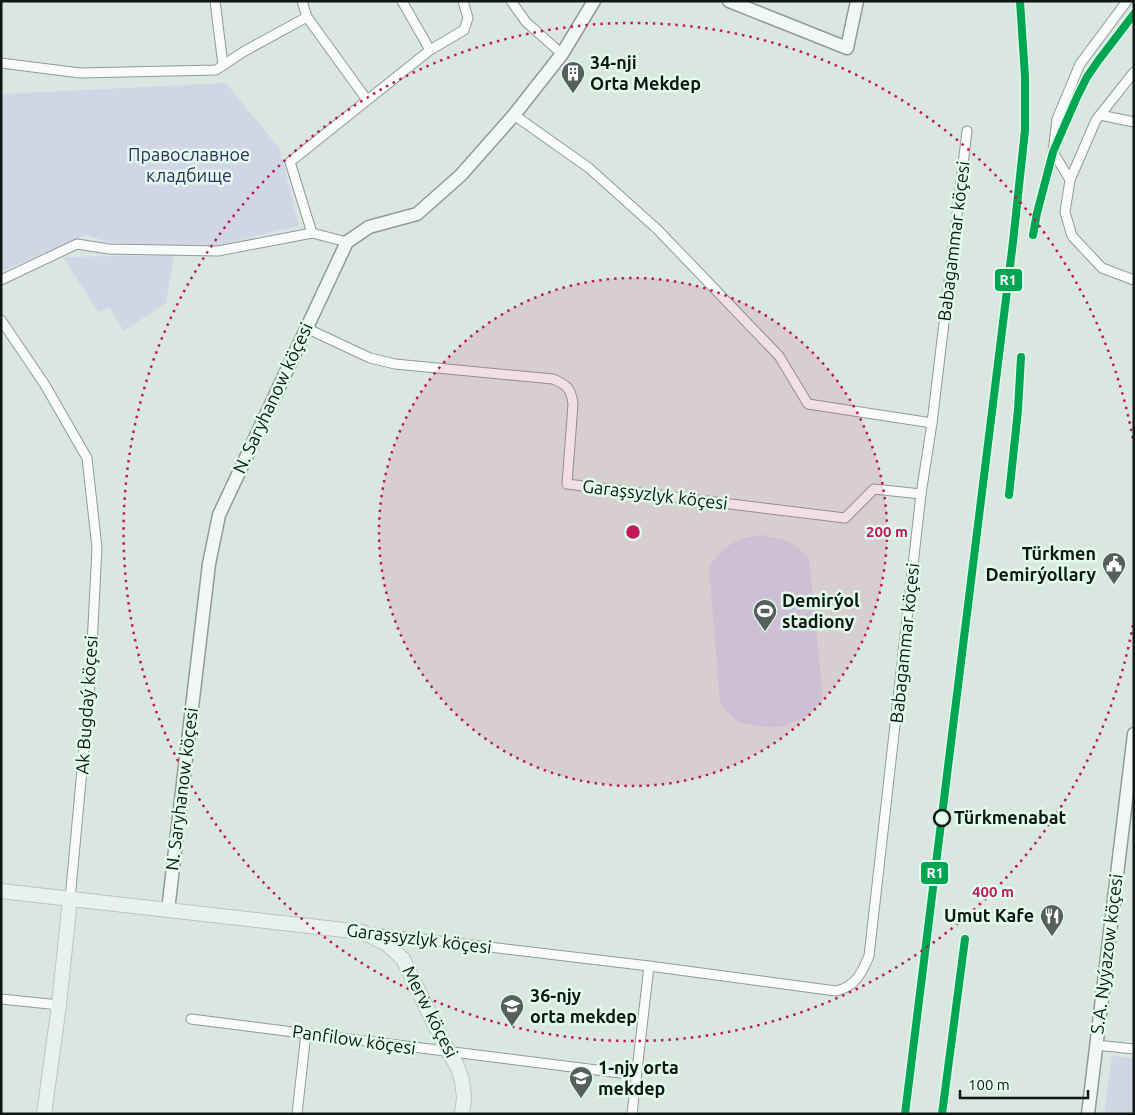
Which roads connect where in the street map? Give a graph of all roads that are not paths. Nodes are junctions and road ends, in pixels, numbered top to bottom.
1 (215, 1) edge
2 (302, 1) edge
3 (402, 1) edge
4 (464, 1) edge
5 (511, 1) edge
6 (594, 1) edge
7 (729, 1) edge
8 (857, 1) edge
9 (1127, 1) edge
10 (307, 16) junction
11 (430, 50) junction
12 (562, 54) junction
13 (1, 63) edge
14 (223, 65) junction
15 (1134, 72) edge
16 (367, 100) junction
17 (514, 115) junction
18 (1100, 115) junction
19 (1134, 122) edge
20 (967, 131) dead end
21 (1070, 180) junction
22 (312, 233) junction
23 (347, 242) junction
24 (1, 280) edge
25 (1134, 280) edge
26 (1, 320) edge
27 (306, 328) junction
28 (932, 423) junction
29 (921, 494) junction
30 (1134, 734) edge
31 (1130, 793) edge
32 (1, 891) edge
33 (70, 899) junction
34 (168, 910) junction
35 (362, 932) junction
36 (649, 966) junction
37 (836, 991) joint
38 (1, 998) edge
39 (59, 1005) junction
40 (190, 1019) dead end
41 (306, 1033) junction
42 (1096, 1045) junction
43 (1134, 1049) edge
44 (448, 1052) junction
45 (636, 1074) junction
46 (44, 1114) edge
47 (297, 1114) edge
48 (462, 1114) edge
49 (632, 1114) edge
50 (1088, 1114) edge

1 - 14 street
2 - 10 street
3 - 11 street
4 - 11 street
5 - 12 street
6 - 12 main road
7 - 8 main road
9 - 21 street
10 - 14 street
10 - 16 street
11 - 16 street
12 - 17 main road
13 - 14 street
15 - 18 street
16 - 22 street
17 - 23 main road
17 - 28 street
18 - 19 street
18 - 21 street
20 - 28 street, Babagammar köçesi
21 - 25 street
22 - 23 street
22 - 24 street
23 - 27 main road, N. Saryhanow köçesi
26 - 33 street, Ak Bugdaý köçesi
27 - 29 street, Garaşsyzlyk köçesi
27 - 34 main road, N. Saryhanow köçesi
28 - 29 street, Babagammar köçesi
29 - 37 street, Babagammar köçesi
30 - 31 main road, S.A. Nyýazow köçesi
31 - 42 main road, S.A. Nyýazow köçesi
32 - 33 main road, Garaşsyzlyk köçesi
33 - 34 main road, Garaşsyzlyk köçesi
33 - 39 main road, Ak Bugdaý köçesi
34 - 35 main road, Garaşsyzlyk köçesi
35 - 36 street, Garaşsyzlyk köçesi
35 - 44 main road, Merw köçesi
36 - 37 street, Garaşsyzlyk köçesi
36 - 45 street
38 - 39 street
39 - 46 main road, Ak Bugdaý köçesi
40 - 41 street, Panfilow köçesi
41 - 44 street, Panfilow köçesi
41 - 47 street
42 - 43 street
42 - 50 main road, S.A. Nyýazow köçesi
44 - 45 street, Panfilow köçesi
44 - 48 main road, Merw köçesi
45 - 49 street

